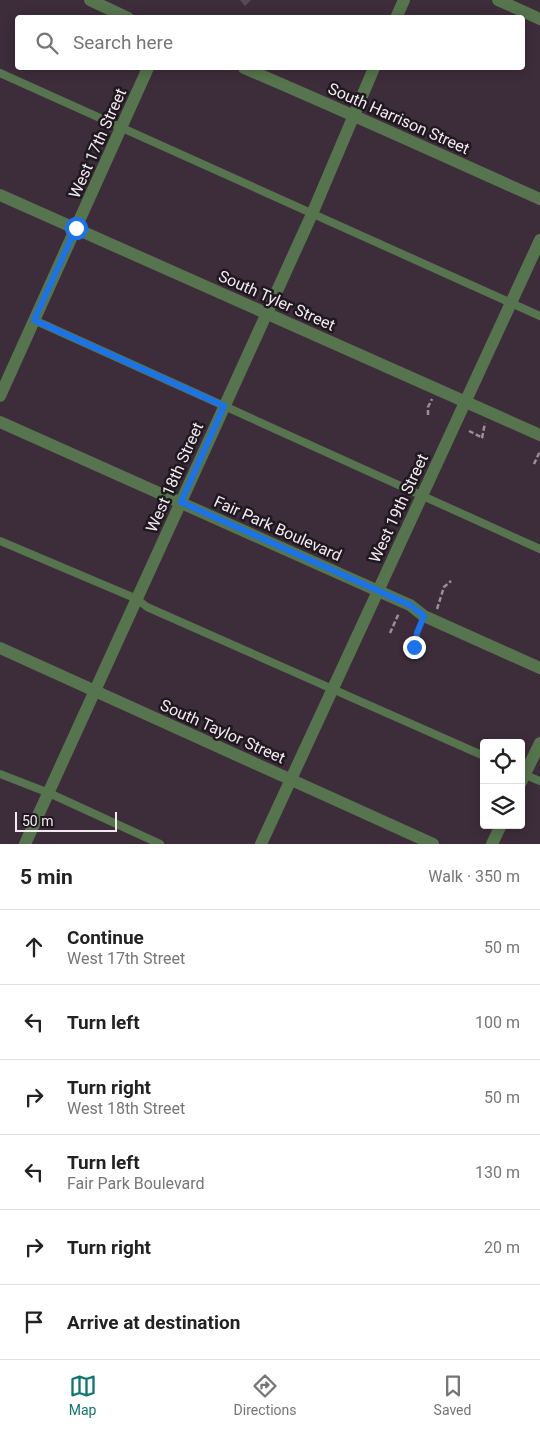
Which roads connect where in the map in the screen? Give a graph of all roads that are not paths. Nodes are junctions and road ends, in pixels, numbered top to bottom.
1 (90, 0) edge
2 (404, 0) edge
3 (498, 0) edge
4 (122, 15) edge
5 (397, 15) edge
6 (540, 19) edge
7 (147, 70) edge
8 (249, 70) edge
9 (373, 70) edge
10 (0, 73) edge
11 (354, 117) junction
12 (122, 129) junction
13 (0, 194) edge
14 (540, 199) edge
15 (312, 214) junction
16 (76, 228) junction
17 (540, 240) edge
18 (511, 303) junction
19 (267, 313) junction
20 (540, 316) edge
21 (34, 320) junction
22 (0, 396) edge
23 (465, 402) junction
24 (224, 406) junction
25 (0, 422) edge
26 (540, 435) edge
27 (422, 495) junction
28 (181, 502) junction
29 (0, 541) edge
30 (540, 549) edge
31 (378, 591) junction
32 (137, 599) junction
33 (0, 648) edge
34 (540, 668) edge
35 (332, 689) junction
36 (95, 691) junction
37 (540, 743) edge
38 (480, 754) edge
39 (525, 771) edge
40 (0, 774) edge
41 (525, 778) edge
42 (290, 780) junction
43 (540, 781) edge
44 (48, 793) junction
45 (499, 829) edge
46 (25, 844) edge
47 (160, 844) edge
48 (260, 844) edge
49 (433, 844) edge
50 (492, 844) edge

1 - 4 street
2 - 5 street
3 - 6 street
7 - 12 street, West 17th Street
8 - 11 street, South Harrison Street
9 - 11 street, West 18th Street
10 - 12 lane
11 - 14 street, South Harrison Street
11 - 15 street, West 18th Street
12 - 15 lane
12 - 16 street, West 17th Street
13 - 16 street, South Tyler Street
15 - 18 lane
15 - 19 street, West 18th Street
16 - 19 street, South Tyler Street
16 - 21 street, West 17th Street
17 - 18 street, West 19th Street
18 - 20 lane
18 - 23 street, West 19th Street
19 - 23 street, South Tyler Street
19 - 24 street, West 18th Street
21 - 22 street, West 17th Street
21 - 24 lane
23 - 26 street, South Tyler Street
23 - 27 street, West 19th Street
24 - 27 lane
24 - 28 street, West 18th Street
25 - 28 street, Fair Park Boulevard
27 - 30 lane
27 - 31 street, West 19th Street
28 - 31 street, Fair Park Boulevard
28 - 32 street, West 18th Street
29 - 32 lane
31 - 34 street, Fair Park Boulevard
31 - 35 street, West 19th Street
32 - 35 lane
32 - 36 street, West 18th Street
33 - 36 street, South Taylor Street
35 - 38 lane
35 - 42 street, West 19th Street
36 - 42 street, South Taylor Street
36 - 44 street, West 18th Street
37 - 39 street
40 - 44 lane
41 - 43 lane
42 - 48 street, West 19th Street
42 - 49 street, South Taylor Street
44 - 46 street, West 18th Street
44 - 47 lane
45 - 50 street

